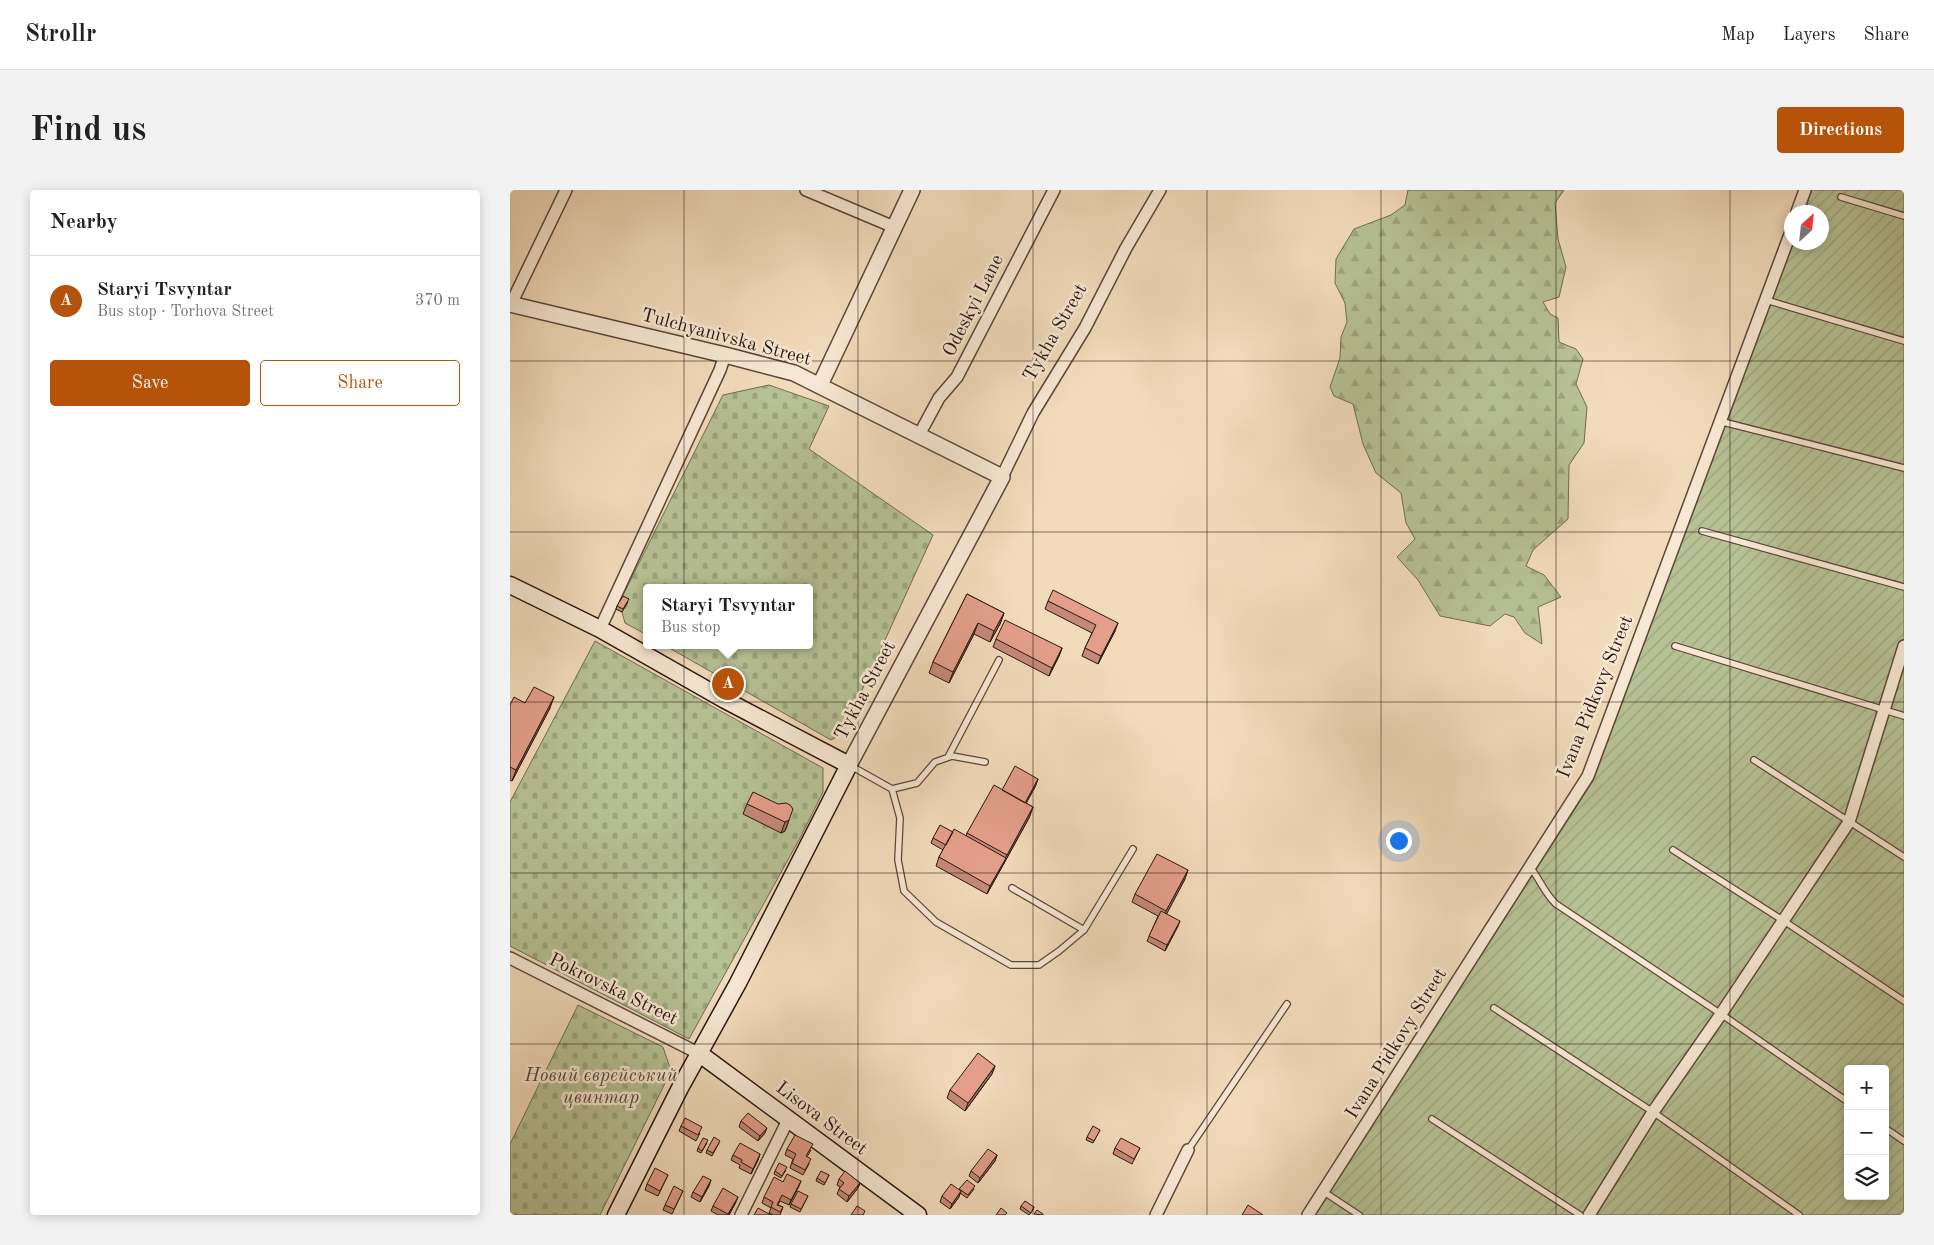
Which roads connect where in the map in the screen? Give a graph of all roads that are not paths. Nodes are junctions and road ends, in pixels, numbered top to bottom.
1 (566, 190) edge
2 (806, 190) edge
3 (912, 190) edge
4 (1054, 190) edge
5 (1160, 190) edge
6 (1805, 190) edge
7 (1841, 197) dead end
8 (1800, 205) edge
9 (1904, 216) edge
10 (894, 228) junction
11 (1784, 250) edge
12 (1766, 300) junction
13 (511, 304) edge
14 (1904, 341) edge
15 (725, 355) junction
16 (820, 385) junction
17 (1720, 421) junction
18 (919, 435) junction
19 (1904, 468) edge
20 (1002, 477) junction
21 (1702, 531) dead end
22 (510, 585) edge
23 (1904, 588) edge
24 (600, 629) junction
25 (1675, 646) dead end
26 (1904, 646) edge
27 (999, 660) dead end
28 (1885, 710) junction
29 (1904, 716) edge
30 (948, 757) junction
31 (1754, 760) dead end
32 (985, 762) dead end
33 (849, 765) junction
34 (892, 789) junction
35 (1849, 822) junction
36 (1133, 849) dead end
37 (1673, 850) dead end
38 (1904, 857) edge
39 (1530, 867) junction
40 (1012, 888) dead end
41 (1784, 921) junction
42 (1084, 930) junction
43 (510, 958) edge
44 (1904, 1001) edge
45 (1287, 1004) dead end
46 (1494, 1008) dead end
47 (1721, 1014) junction
48 (700, 1054) junction
49 (1844, 1099) edge
50 (1653, 1112) junction
51 (1432, 1119) dead end
52 (788, 1120) junction
53 (1889, 1131) edge
54 (1904, 1141) edge
55 (1188, 1150) joint
56 (1324, 1192) junction
57 (616, 1215) edge
58 (741, 1215) edge
59 (918, 1215) edge
60 (1156, 1215) edge
61 (1308, 1215) edge
62 (1359, 1215) edge
63 (1580, 1215) edge
64 (1589, 1215) edge
65 (1799, 1215) edge

1 - 13 street
2 - 10 street
3 - 10 street
4 - 18 street, Odeskyi Lane
5 - 20 street, Tykha Street
6 - 8 street
7 - 9 lane
10 - 16 street
11 - 12 street, Ivana Pidkovy Street
12 - 14 lane
12 - 17 street, Ivana Pidkovy Street
13 - 15 street, Tulchyanivska Street
15 - 16 street, Tulchyanivska Street
15 - 24 street
16 - 18 street, Tulchyanivska Street
17 - 19 lane
17 - 39 street, Ivana Pidkovy Street
18 - 20 street, Tulchyanivska Street
20 - 33 street, Tykha Street
21 - 23 lane
22 - 24 main road
24 - 33 main road
25 - 28 lane
26 - 28 street
27 - 30 lane
28 - 29 lane
28 - 35 street
30 - 32 lane
30 - 34 lane
31 - 35 lane
33 - 34 lane
33 - 48 main road, Tykha Street
34 - 42 lane
35 - 38 lane
35 - 41 street
36 - 42 lane
37 - 41 lane
39 - 47 lane
39 - 56 street, Ivana Pidkovy Street
40 - 42 lane
41 - 44 lane
41 - 47 street
43 - 48 street, Pokrovska Street
45 - 55 lane
46 - 50 lane
47 - 49 lane
47 - 50 street
48 - 52 main road, Lisova Street
48 - 57 main road, Tykha Street
50 - 64 street
50 - 65 lane
51 - 63 lane
52 - 58 street
52 - 59 main road, Lisova Street
53 - 54 lane
55 - 60 street
56 - 61 street, Ivana Pidkovy Street
56 - 62 lane

